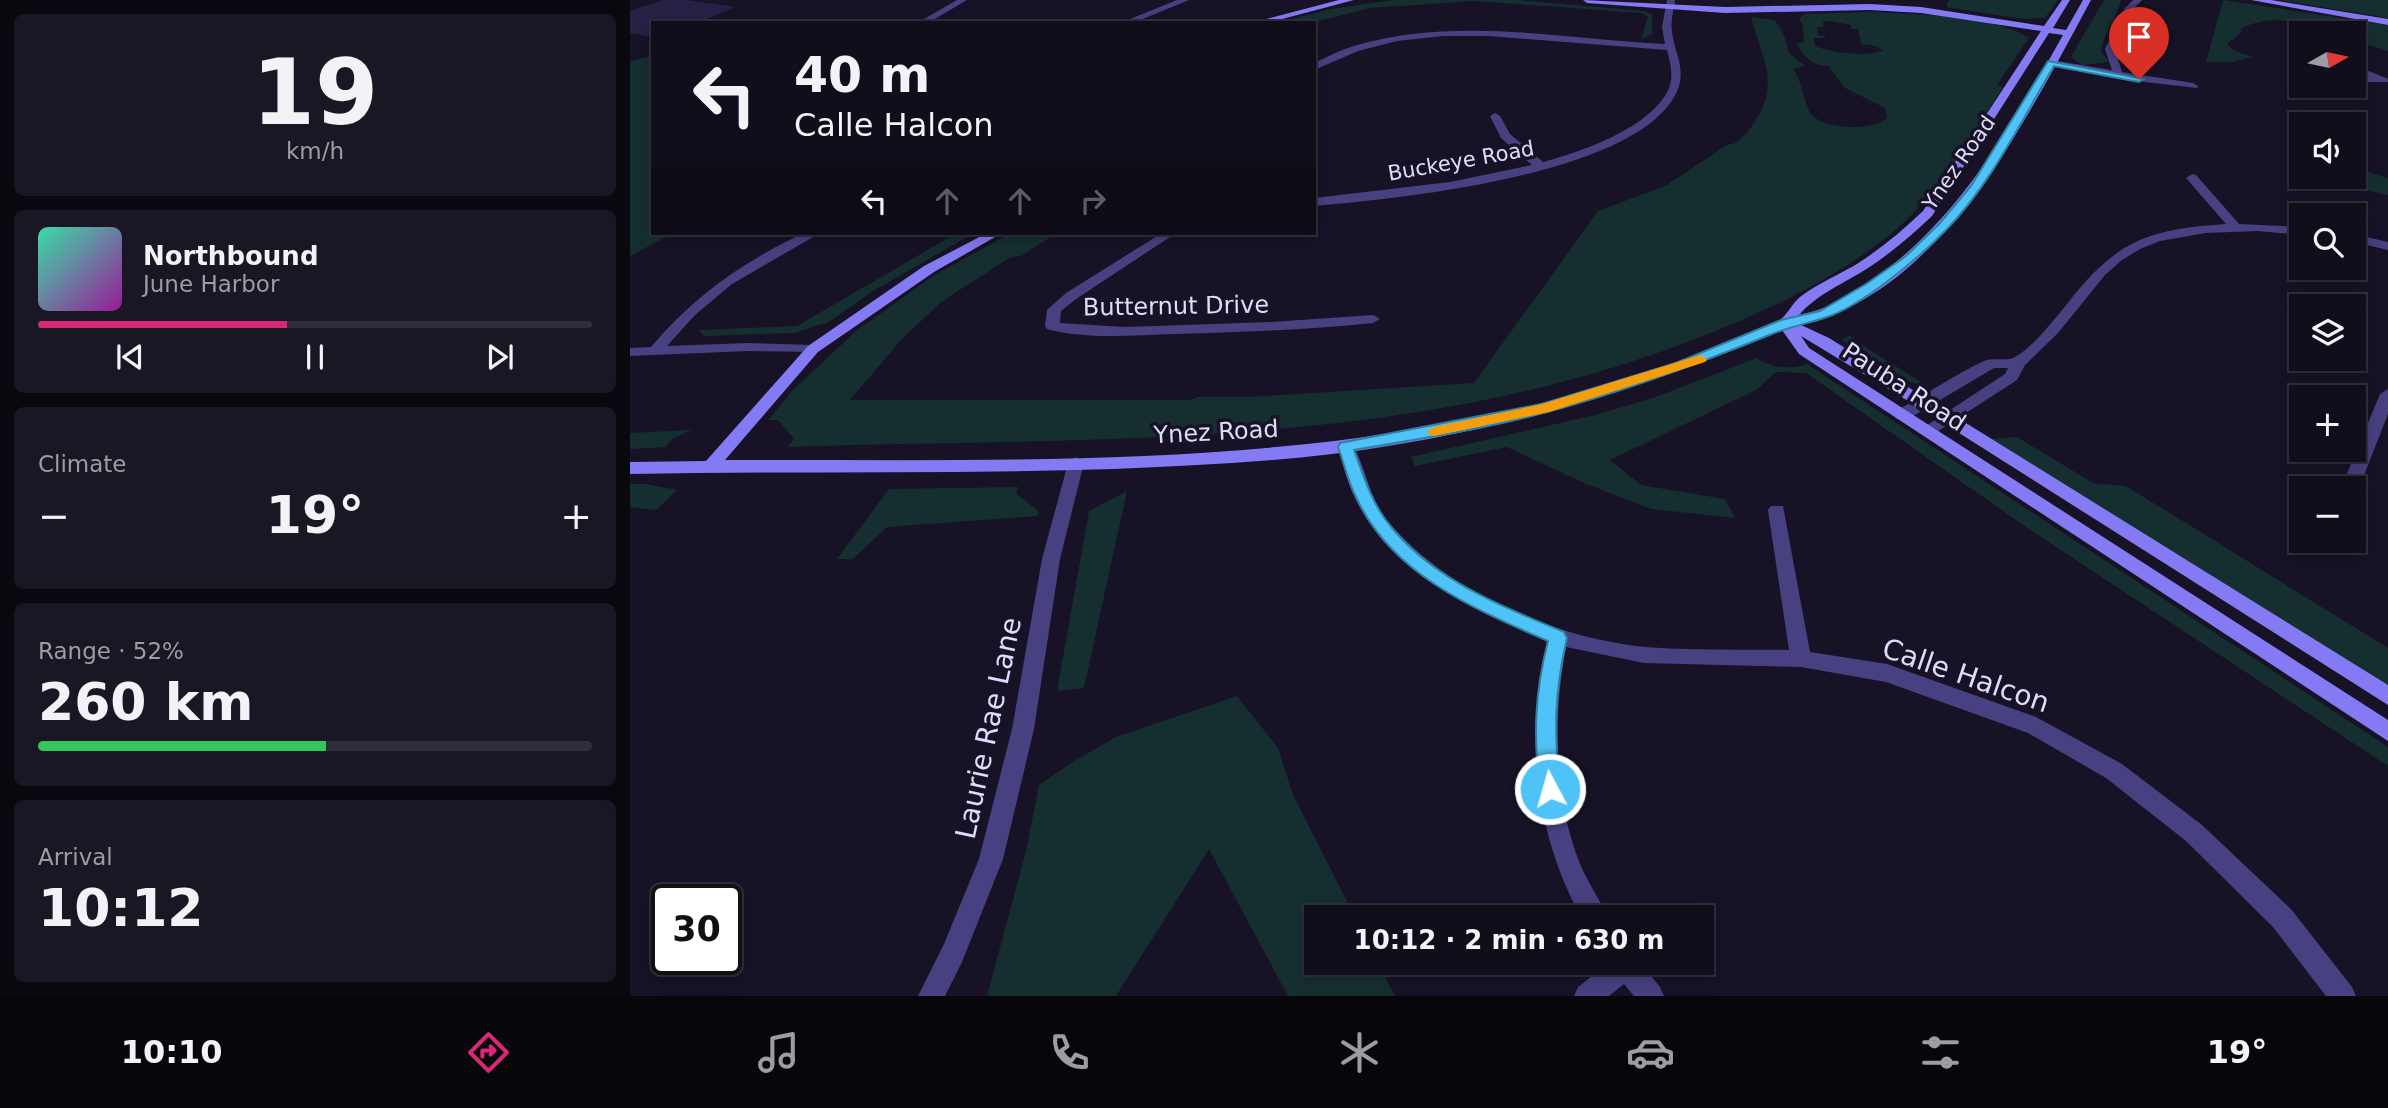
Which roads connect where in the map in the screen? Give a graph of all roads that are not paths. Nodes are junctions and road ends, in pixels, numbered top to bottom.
1 (963, 0) edge
2 (1185, 0) edge
3 (1350, 0) edge
4 (1587, 0) edge
5 (2066, 0) edge
6 (2087, 0) edge
7 (2138, 0) edge
8 (2255, 0) edge
9 (1331, 1) edge
10 (1671, 4) edge
11 (1870, 4) edge
12 (925, 21) edge
13 (1129, 21) edge
14 (1262, 21) edge
15 (2388, 22) edge
16 (2048, 29) junction
17 (2069, 33) junction
18 (1671, 47) junction
19 (2051, 63) junction
20 (1316, 65) edge
21 (2366, 73) edge
22 (2119, 76) junction
23 (2366, 80) edge
24 (2386, 82) edge
25 (2193, 86) dead end
26 (1494, 116) dead end
27 (1542, 167) junction
28 (2192, 178) dead end
29 (1316, 202) edge
30 (2236, 228) junction
31 (2289, 230) edge
32 (810, 235) edge
33 (992, 235) edge
34 (1167, 235) edge
35 (2366, 241) edge
36 (2388, 246) edge
37 (1373, 319) dead end
38 (1786, 323) junction
39 (813, 349) junction
40 (656, 350) junction
41 (630, 352) edge
42 (2016, 363) junction
43 (2388, 394) edge
44 (1924, 403) junction
45 (1902, 415) junction
46 (1948, 418) junction
47 (1926, 431) junction
48 (1346, 447) junction
49 (1076, 463) junction
50 (711, 466) junction
51 (630, 468) edge
52 (2355, 476) edge
53 (1777, 510) dead end
54 (1558, 638) junction
55 (1801, 659) junction
56 (2388, 696) edge
57 (2388, 732) edge
58 (1589, 905) edge
59 (1612, 975) edge
60 (1633, 975) edge
61 (931, 996) edge
62 (1587, 996) edge
63 (1651, 996) edge
64 (2343, 996) edge

1 - 12 street
2 - 13 street
3 - 9 main road
4 - 10 main road
5 - 16 main road, Ynez Road
6 - 17 main road, Ynez Road
7 - 22 street
8 - 15 main road
9 - 14 main road
10 - 11 main road
10 - 18 street, Buckeye Road
11 - 16 main road
16 - 17 main road
16 - 38 main road, Ynez Road
17 - 19 main road, Ynez Road
18 - 20 street
18 - 27 street, Buckeye Road
19 - 22 street
19 - 38 main road, Ynez Road
21 - 24 street
22 - 25 street
23 - 24 street
26 - 27 street
27 - 29 street, Buckeye Road
28 - 30 street
30 - 31 street
30 - 42 street
32 - 40 street
33 - 39 main road
34 - 37 street, Butternut Drive
35 - 36 street
38 - 44 main road, Pauba Road
38 - 45 main road, Pauba Road
38 - 48 main road, Ynez Road
39 - 40 street
39 - 50 main road
40 - 41 street
42 - 44 street
42 - 46 street
43 - 52 street
44 - 45 street
44 - 46 main road, Pauba Road
45 - 47 main road, Pauba Road
46 - 47 street
46 - 56 main road, Pauba Road
47 - 57 main road, Pauba Road
48 - 49 main road, Ynez Road
48 - 54 street, Calle Halcon
49 - 50 main road, Ynez Road
49 - 61 street, Laurie Rae Lane
50 - 51 main road, Ynez Road
53 - 55 street
54 - 55 street, Calle Halcon
54 - 58 street
55 - 64 street, Calle Halcon
59 - 62 street
60 - 63 street

